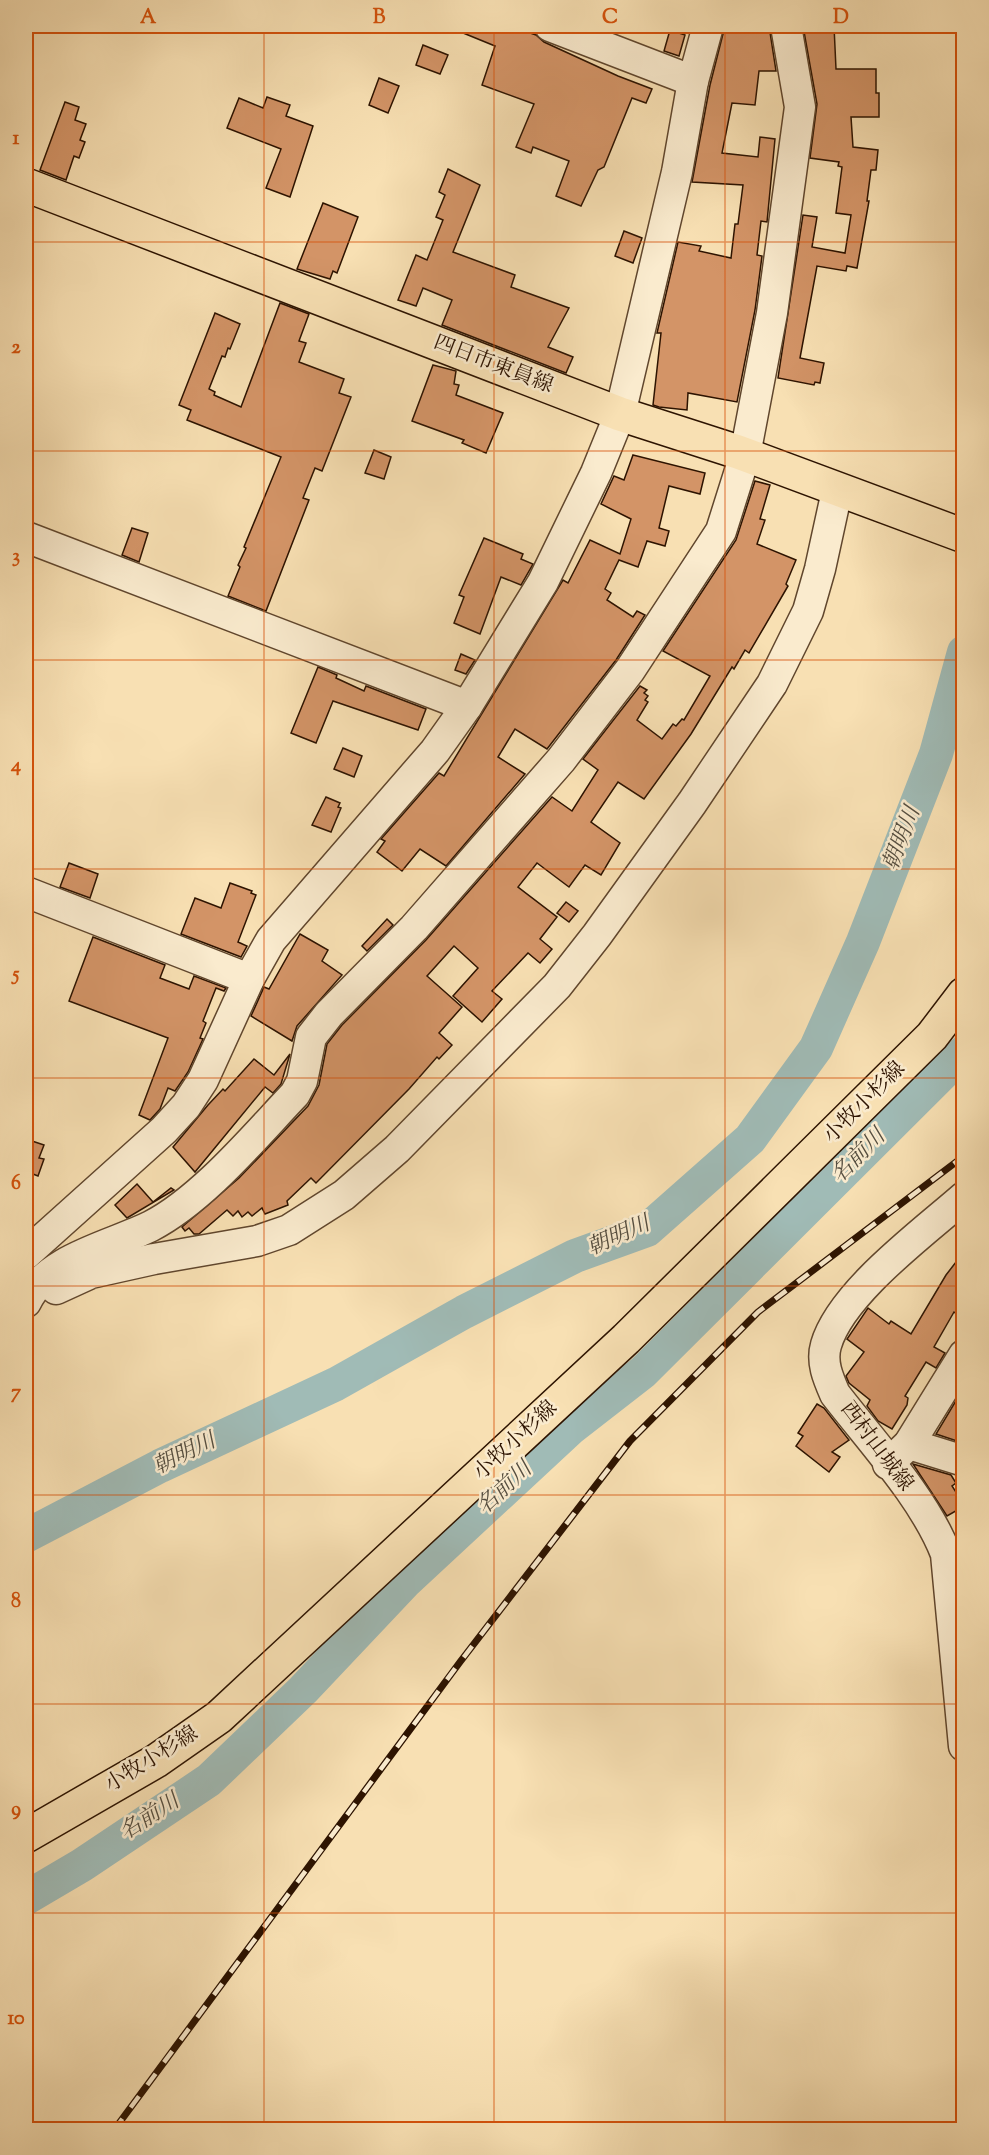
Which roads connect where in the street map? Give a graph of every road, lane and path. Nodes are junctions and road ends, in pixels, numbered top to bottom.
1 (550, 26) edge
2 (708, 26) edge
3 (786, 26) edge
4 (693, 81) junction
5 (26, 185) edge
6 (620, 414) junction
7 (745, 455) junction
8 (841, 493) junction
9 (963, 536) edge
10 (26, 537) edge
11 (467, 706) junction
12 (26, 892) edge
13 (249, 979) junction
14 (963, 994) edge
15 (963, 1197) edge
16 (26, 1254) edge
17 (26, 1302) edge
18 (963, 1355) edge
19 (899, 1454) junction
20 (963, 1461) edge
21 (963, 1746) edge
22 (26, 1836) edge

1 - 4 street
2 - 4 street
3 - 7 street
4 - 6 street
5 - 6 main road, 四日市東員線
6 - 7 main road, 四日市東員線
6 - 11 street
7 - 8 main road, 四日市東員線
7 - 17 street
8 - 9 main road, 四日市東員線
8 - 17 street
10 - 11 street
11 - 13 street
12 - 13 street
13 - 16 street
14 - 22 main road, 小牧小杉線
15 - 19 street, 西村山城線
18 - 19 street
19 - 20 street
19 - 21 street, 西村山城線

